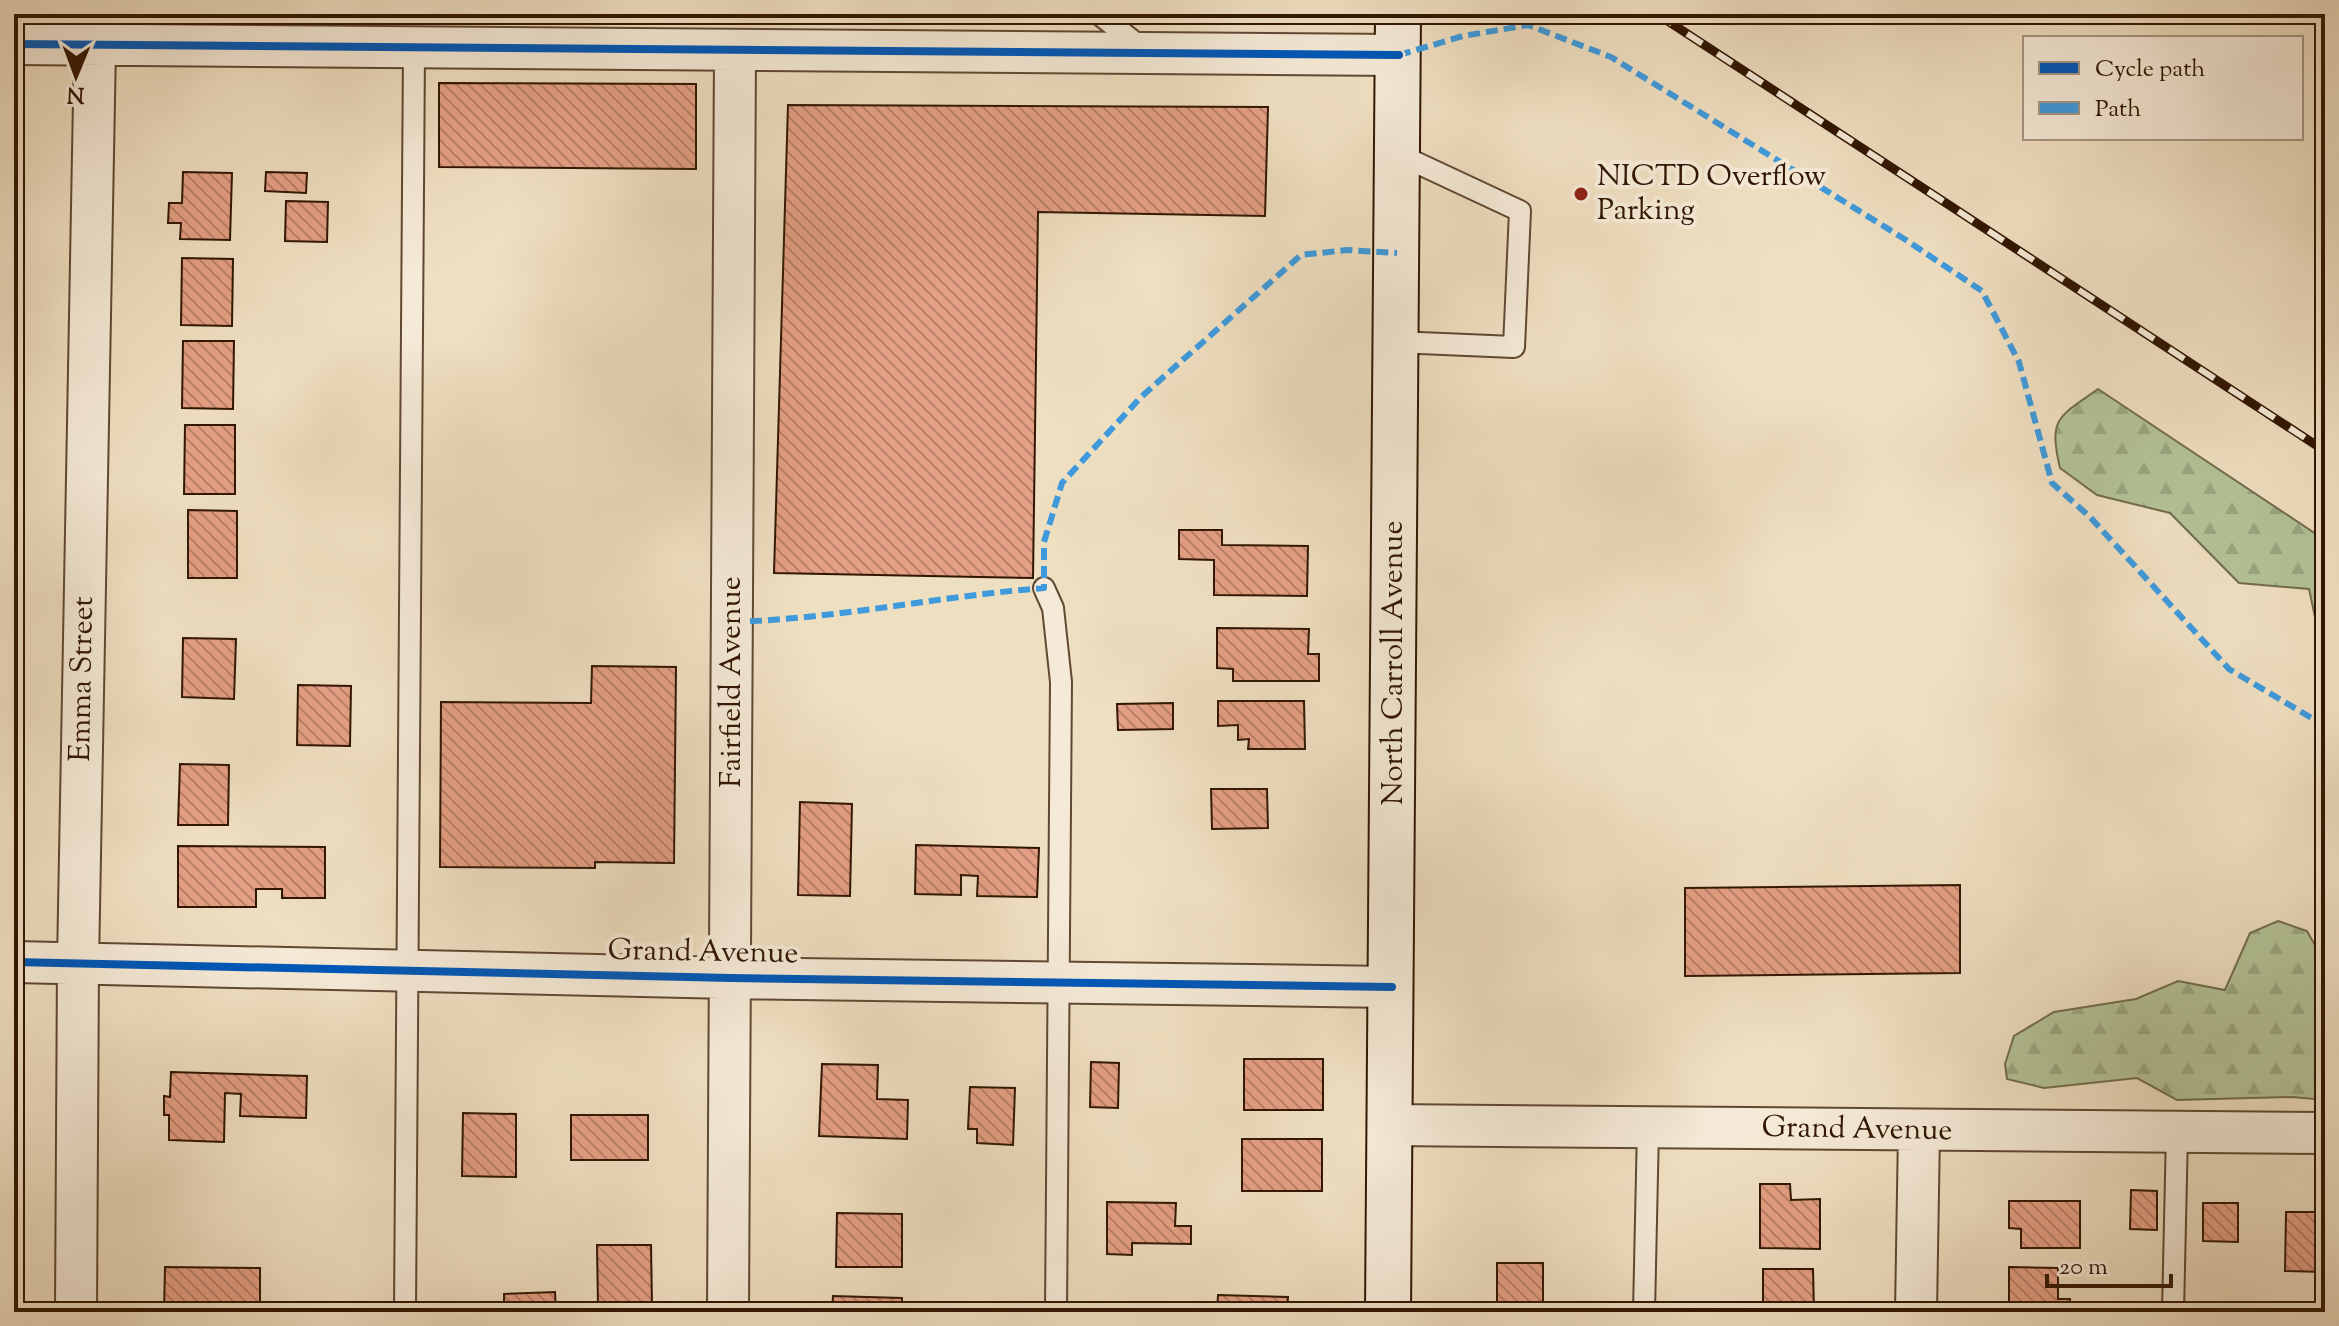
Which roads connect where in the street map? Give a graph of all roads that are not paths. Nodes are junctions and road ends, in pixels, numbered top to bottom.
1 (1099, 14) edge
2 (1398, 35) edge
3 (14, 44) edge
4 (95, 46) junction
5 (414, 49) junction
6 (735, 52) junction
7 (1149, 54) junction
8 (1398, 154) junction
9 (1396, 342) junction
10 (1044, 588) dead end
11 (14, 962) edge
12 (78, 963) junction
13 (408, 971) junction
14 (731, 978) junction
15 (1060, 983) junction
16 (1392, 987) junction
17 (1389, 1125) junction
18 (1648, 1128) junction
19 (1919, 1131) junction
20 (2177, 1132) junction
21 (2325, 1133) edge
22 (76, 1312) edge
23 (405, 1312) edge
24 (728, 1312) edge
25 (1056, 1312) edge
26 (1388, 1312) edge
27 (1644, 1312) edge
28 (1916, 1312) edge
29 (2173, 1312) edge

1 - 7 lane
2 - 7 street
2 - 8 street, North Carroll Avenue
3 - 4 street
4 - 5 street
4 - 12 street, Emma Street
5 - 6 street
5 - 13 lane
6 - 7 street
6 - 14 street, Fairfield Avenue
8 - 9 street, North Carroll Avenue
8 - 9 lane
9 - 16 street, North Carroll Avenue
10 - 15 lane
11 - 12 street, Grand Avenue
12 - 13 street, Grand Avenue
12 - 22 street, Emma Street
13 - 14 street, Grand Avenue
13 - 23 lane
14 - 15 street, Grand Avenue
14 - 24 street, Fairfield Avenue
15 - 16 street, Grand Avenue
15 - 25 lane
16 - 17 street, North Carroll Avenue
17 - 18 street, Grand Avenue
17 - 26 street, North Carroll Avenue
18 - 19 street, Grand Avenue
18 - 27 lane
19 - 20 street, Grand Avenue
19 - 28 street
20 - 21 street, Grand Avenue
20 - 29 lane

